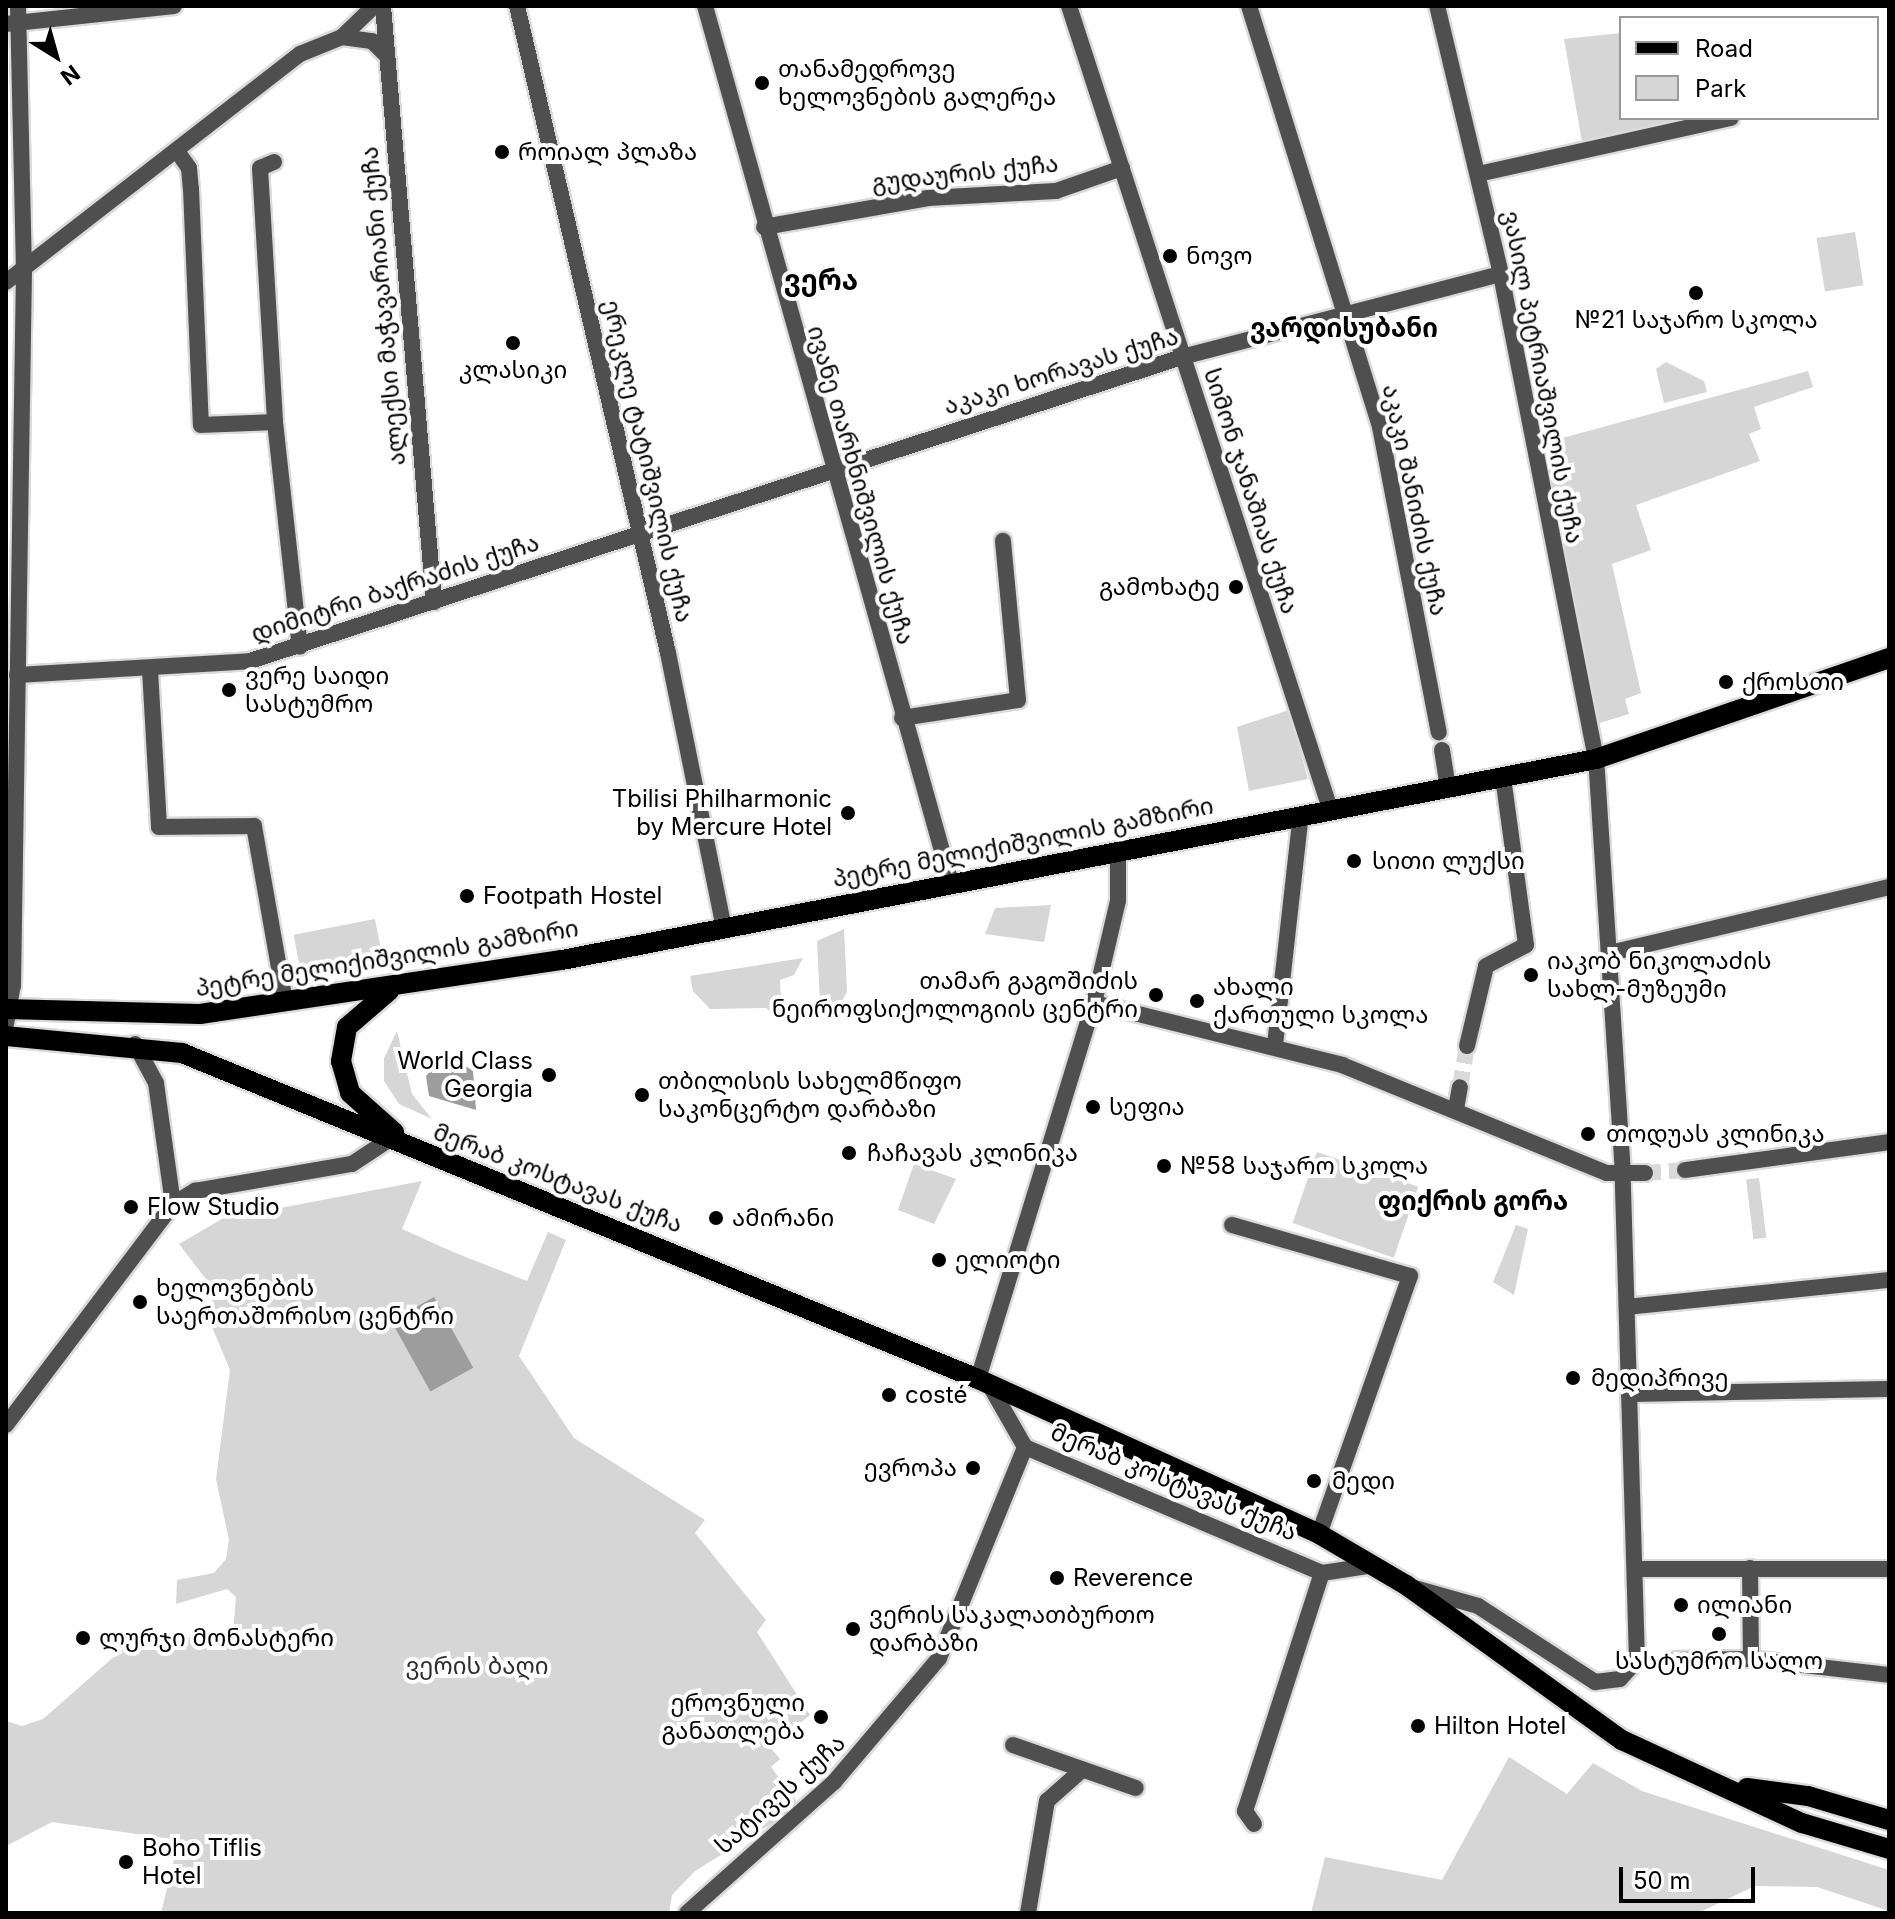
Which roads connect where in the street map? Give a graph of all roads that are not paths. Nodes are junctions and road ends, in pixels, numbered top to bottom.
1 (174, 6) edge
2 (374, 6) edge
3 (383, 6) edge
4 (517, 6) edge
5 (705, 6) edge
6 (1069, 6) edge
7 (1249, 6) edge
8 (1437, 6) edge
9 (15, 16) edge
10 (342, 37) junction
11 (386, 55) junction
12 (1722, 120) edge
13 (177, 151) junction
14 (274, 162) dead end
15 (1122, 168) junction
16 (1478, 174) junction
17 (764, 227) junction
18 (24, 268) junction
19 (1501, 274) junction
20 (6, 282) edge
21 (1343, 314) junction
22 (1182, 357) junction
23 (275, 422) junction
24 (829, 468) junction
25 (640, 531) junction
26 (1003, 541) dead end
27 (434, 602) junction
28 (300, 647) junction
29 (1889, 658) edge
30 (150, 670) junction
31 (17, 675) junction
32 (902, 718) junction
33 (1439, 732) dead end
34 (1442, 750) dead end
35 (1596, 759) junction
36 (1503, 778) junction
37 (1448, 788) junction
38 (1330, 809) junction
39 (1301, 815) junction
40 (1118, 851) junction
41 (951, 883) junction
42 (1889, 887) edge
43 (724, 928) junction
44 (1610, 953) junction
45 (398, 986) junction
46 (285, 1001) junction
47 (1094, 1003) junction
48 (8, 1014) edge
49 (6, 1036) edge
50 (135, 1044) junction
51 (1275, 1045) junction
52 (1467, 1046) tunnel mouth
53 (1460, 1087) tunnel mouth
54 (1456, 1109) junction
55 (390, 1139) junction
56 (1889, 1142) edge
57 (431, 1157) junction
58 (1685, 1170) tunnel mouth
59 (1645, 1173) tunnel mouth
60 (1623, 1174) junction
61 (173, 1204) junction
62 (1232, 1225) dead end
63 (1889, 1280) edge
64 (1627, 1307) junction
65 (984, 1381) junction
66 (1889, 1389) edge
67 (1629, 1394) junction
68 (6, 1395) edge
69 (21, 1405) junction
70 (6, 1425) edge
71 (1025, 1447) junction
72 (1319, 1534) junction
73 (1375, 1565) junction
74 (1750, 1568) junction
75 (1635, 1569) junction
76 (1889, 1569) edge
77 (1322, 1573) junction
78 (1406, 1585) junction
79 (1478, 1606) junction
80 (1460, 1624) junction
81 (1751, 1659) junction
82 (1672, 1660) dead end
83 (1889, 1675) edge
84 (1013, 1745) dead end
85 (1082, 1770) junction
86 (1727, 1786) junction
87 (1136, 1788) dead end
88 (1889, 1820) edge
89 (1254, 1824) dead end
90 (1889, 1849) edge
91 (687, 1913) edge
92 (1028, 1913) edge

1 - 9 street
2 - 10 street
3 - 11 street, ალექსი მაჭავარიანი ქუჩა
4 - 25 street, ერეკლე ტატიშვილის ქუჩა
5 - 17 street, ივანე თარხნიშვილის ქუჩა
6 - 15 street, სიმონ ჯანაშიას ქუჩა
7 - 21 street, აკაკი შანიძის ქუჩა
8 - 16 street, ვასილ პეტრიაშვილის ქუჩა
9 - 18 street
10 - 11 street
10 - 13 street
11 - 27 street, ალექსი მაჭავარიანი ქუჩა
12 - 16 street
13 - 18 street
13 - 23 street
14 - 23 street
15 - 17 street, გუდაურის ქუჩა
15 - 22 street, სიმონ ჯანაშიას ქუჩა
16 - 19 street, ვასილ პეტრიაშვილის ქუჩა
17 - 24 street, ივანე თარხნიშვილის ქუჩა
18 - 20 street
18 - 31 street
19 - 21 street, აკაკი ხორავას ქუჩა
19 - 35 street, ვასილ პეტრიაშვილის ქუჩა
21 - 22 street, აკაკი ხორავას ქუჩა
21 - 33 street, აკაკი შანიძის ქუჩა
22 - 24 street, აკაკი ხორავას ქუჩა
22 - 38 street, სიმონ ჯანაშიას ქუჩა
23 - 28 street
24 - 25 street, აკაკი ხორავას ქუჩა
24 - 32 street, ივანე თარხნიშვილის ქუჩა
25 - 27 street, დიმიტრი ბაქრაძის ქუჩა
25 - 43 street, ერეკლე ტატიშვილის ქუჩა
26 - 32 street
27 - 28 street, დიმიტრი ბაქრაძის ქუჩა
28 - 30 street, დიმიტრი ბაქრაძის ქუჩა
29 - 35 main road, პეტრე მელიქიშვილის გამზირი
30 - 31 street, დიმიტრი ბაქრაძის ქუჩა
30 - 46 street
31 - 48 street
32 - 41 street, ივანე თარხნიშვილის ქუჩა
34 - 37 street
35 - 36 main road, პეტრე მელიქიშვილის გამზირი
35 - 44 street, ვასილ პეტრიაშვილის ქუჩა
36 - 37 main road, პეტრე მელიქიშვილის გამზირი
36 - 52 street
37 - 38 main road, პეტრე მელიქიშვილის გამზირი
38 - 39 main road, პეტრე მელიქიშვილის გამზირი
39 - 40 main road, პეტრე მელიქიშვილის გამზირი
39 - 51 street
40 - 41 main road, პეტრე მელიქიშვილის გამზირი
40 - 47 street
41 - 43 main road, პეტრე მელიქიშვილის გამზირი
42 - 44 street
43 - 45 main road, პეტრე მელიქიშვილის გამზირი
44 - 60 street, ვასილ პეტრიაშვილის ქუჩა
45 - 46 main road, პეტრე მელიქიშვილის გამზირი
45 - 57 main road
46 - 48 main road, პეტრე მელიქიშვილის გამზირი
47 - 51 street
47 - 65 street
49 - 50 main road, მერაბ კოსტავას ქუჩა
50 - 55 main road, მერაბ კოსტავას ქუჩა
50 - 61 street
51 - 54 street
53 - 54 street
54 - 60 street
55 - 57 main road, მერაბ კოსტავას ქუჩა
55 - 61 street
56 - 58 street
57 - 65 main road, მერაბ კოსტავას ქუჩა
59 - 60 street
60 - 64 street, ვასილ პეტრიაშვილის ქუჩა
61 - 69 street
62 - 72 street
63 - 64 street
64 - 67 street, ვასილ პეტრიაშვილის ქუჩა
65 - 71 street, მერაბ კოსტავას ქუჩა
65 - 72 main road, მერაბ კოსტავას ქუჩა
66 - 67 street
67 - 75 street, ვასილ პეტრიაშვილის ქუჩა
68 - 69 street
69 - 70 street
71 - 77 street, მერაბ კოსტავას ქუჩა
71 - 91 street, სატივეს ქუჩა
72 - 73 main road, მერაბ კოსტავას ქუჩა
73 - 77 street
73 - 78 main road, მერაბ კოსტავას ქუჩა
74 - 75 street
74 - 76 street
74 - 81 street
75 - 79 street, ვასილ პეტრიაშვილის ქუჩა
77 - 89 street
78 - 79 street
78 - 80 main road, მერაბ კოსტავას ქუჩა
79 - 80 street
80 - 86 main road, მერაბ კოსტავას ქუჩა
81 - 82 street
81 - 83 street
84 - 85 street
85 - 87 street
85 - 92 street
86 - 88 main road, მერაბ კოსტავას ქუჩა
86 - 90 main road, მერაბ კოსტავას ქუჩა

